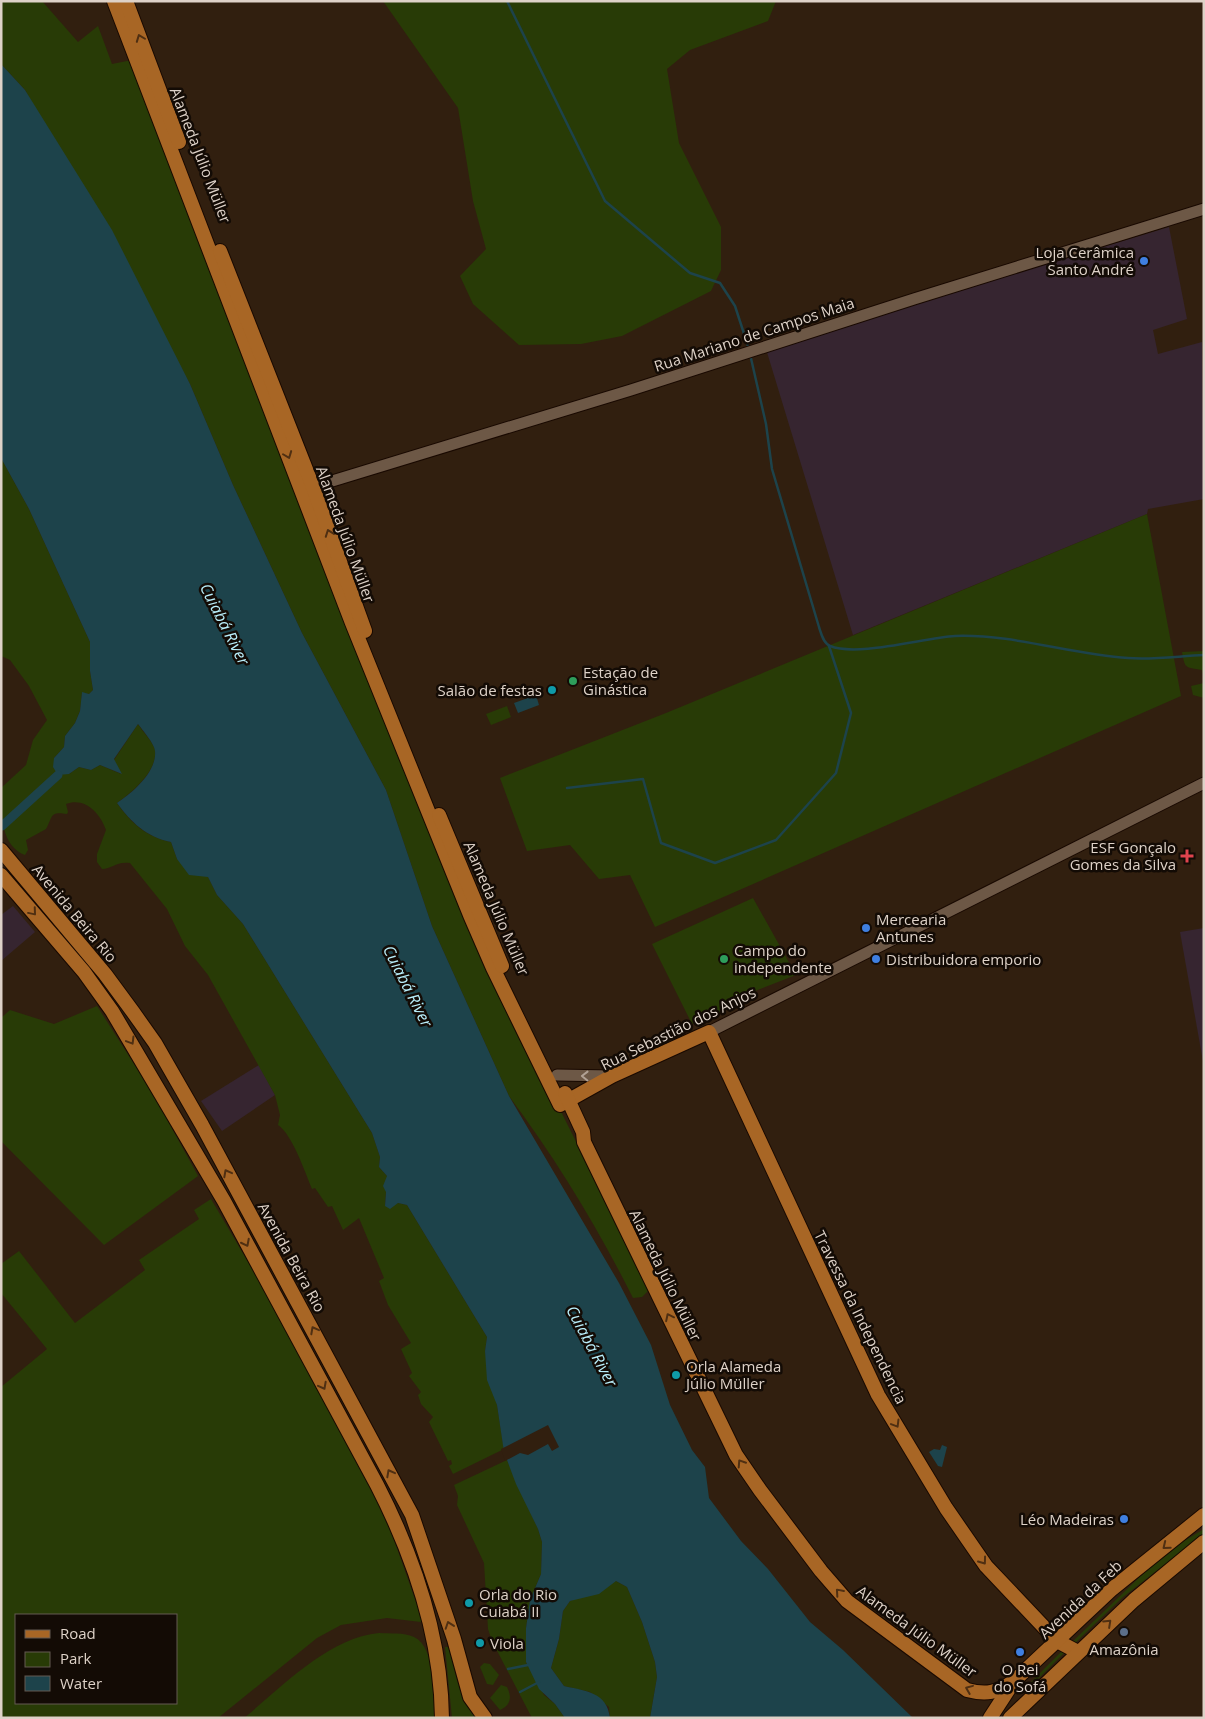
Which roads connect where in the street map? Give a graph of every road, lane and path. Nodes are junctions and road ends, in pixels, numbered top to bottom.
1 (114, 1) edge
2 (126, 1) edge
3 (1204, 209) edge
4 (307, 489) junction
5 (1204, 783) edge
6 (1, 850) edge
7 (1, 875) edge
8 (709, 1032) junction
9 (557, 1076) junction
10 (612, 1076) junction
11 (158, 1088) junction
12 (564, 1103) junction
13 (202, 1125) junction
14 (224, 1201) junction
15 (252, 1220) junction
16 (1204, 1515) edge
17 (1204, 1542) edge
18 (432, 1634) junction
19 (1057, 1640) junction
20 (1078, 1652) junction
21 (1014, 1682) junction
22 (470, 1697) junction
23 (442, 1716) edge
24 (485, 1718) edge
25 (990, 1718) edge
26 (1010, 1718) edge

1 -> 4 main road, Alameda Júlio Müller
4 -> 2 main road, Alameda Júlio Müller
3 - 4 street, Rua Mariano de Campos Maia
9 -> 4 main road, Alameda Júlio Müller
4 - 12 main road, Alameda Júlio Müller
5 - 8 street, Rua Sebastião dos Anjos
6 - 13 main road, Avenida Beira Rio
7 -> 11 main road
8 - 10 main road, Rua Sebastião dos Anjos
8 -> 19 main road, Travessa da Independencia
10 -> 9 street
9 - 12 main road, Alameda Júlio Müller
10 - 12 main road, Rua Sebastião dos Anjos
11 - 13 main road
11 - 14 main road
21 -> 12 main road, Alameda Júlio Müller
15 -> 13 main road, Avenida Beira Rio
14 - 15 main road
14 -> 18 main road
22 -> 15 main road, Avenida Beira Rio
16 -> 19 main road, Avenida da Feb
20 -> 17 main road
18 - 22 main road
18 - 23 main road
19 - 20 main road, Travessa da Independencia
19 - 21 main road, Avenida da Feb
20 - 26 main road
21 - 25 main road, Avenida da Feb
22 - 24 main road, Avenida Beira Rio

